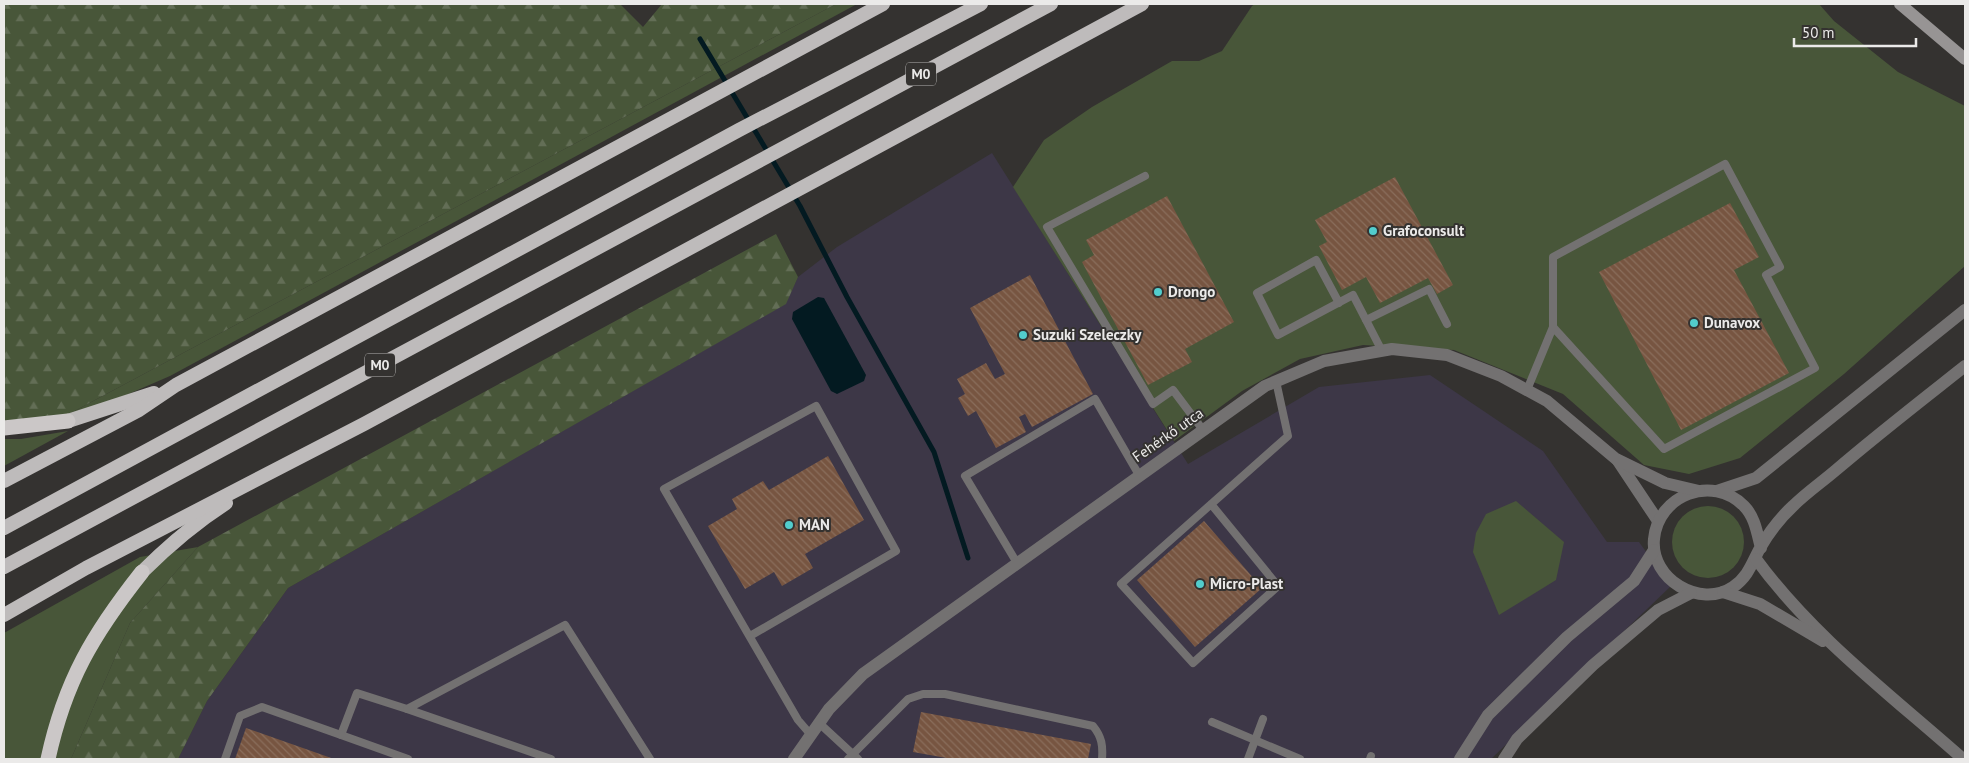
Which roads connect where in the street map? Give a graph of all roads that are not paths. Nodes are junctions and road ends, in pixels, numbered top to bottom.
1 (883, 4) edge
2 (981, 4) edge
3 (1051, 4) edge
4 (1142, 4) edge
5 (1900, 4) edge
6 (1965, 59) edge
7 (1145, 176) dead end
8 (1339, 303) junction
9 (1965, 310) edge
10 (1366, 320) junction
11 (1447, 324) dead end
12 (1553, 327) junction
13 (1382, 351) junction
14 (1965, 366) edge
15 (1276, 382) junction
16 (176, 384) junction
17 (1528, 390) junction
18 (68, 421) joint
19 (4, 428) edge
20 (1203, 430) junction
21 (1616, 459) junction
22 (297, 460) junction
23 (1139, 475) junction
24 (4, 481) edge
25 (1699, 490) junction
26 (1717, 491) junction
27 (1211, 504) junction
28 (1658, 522) junction
29 (4, 528) edge
30 (1654, 550) junction
31 (1758, 554) junction
32 (1017, 563) junction
33 (4, 568) edge
34 (142, 572) joint
35 (1723, 592) junction
36 (1691, 593) junction
37 (4, 615) edge
38 (750, 636) junction
39 (1840, 651) junction
40 (407, 709) junction
41 (1263, 719) dead end
42 (1212, 722) dead end
43 (819, 723) junction
44 (341, 735) junction
45 (811, 735) junction
46 (1255, 740) junction
47 (852, 757) edge
48 (48, 759) edge
49 (225, 759) edge
50 (408, 759) edge
51 (551, 759) edge
52 (650, 759) edge
53 (794, 759) edge
54 (1102, 759) edge
55 (1248, 759) edge
56 (1300, 759) edge
57 (1460, 759) edge
58 (1504, 759) edge
59 (1963, 759) edge

1 - 16 highway
2 - 29 highway, M0
3 - 33 highway, M0
4 - 22 highway
5 - 6 main road
7 - 20 lane
8 - 8 lane
8 - 10 lane
9 - 26 street
10 - 11 lane
10 - 13 lane
12 - 12 lane
12 - 17 lane
13 - 15 street, Fehérkő utca
13 - 17 street, Fehérkő utca
14 - 31 street
15 - 20 street, Fehérkő utca
15 - 27 lane
16 - 18 highway
16 - 24 highway
17 - 21 street, Fehérkő utca
18 - 19 highway
20 - 23 street, Fehérkő utca
21 - 25 street
21 - 28 street
22 - 34 highway
22 - 37 highway
23 - 32 street, Fehérkő utca
23 - 32 lane
25 - 26 street
25 - 28 street
26 - 31 street
27 - 27 lane
28 - 30 street
30 - 36 street
30 - 57 street
31 - 35 street
31 - 39 street
32 - 43 street, Fehérkő utca
34 - 48 highway
35 - 36 street
35 - 39 street
36 - 58 street
38 - 38 lane
38 - 45 lane
39 - 59 street
40 - 44 lane
40 - 51 lane
40 - 52 lane
41 - 46 lane
42 - 46 lane
43 - 45 street, Fehérkő utca
43 - 47 lane
44 - 49 lane
44 - 50 lane
45 - 53 street, Fehérkő utca
46 - 55 lane
46 - 56 lane
47 - 54 lane

